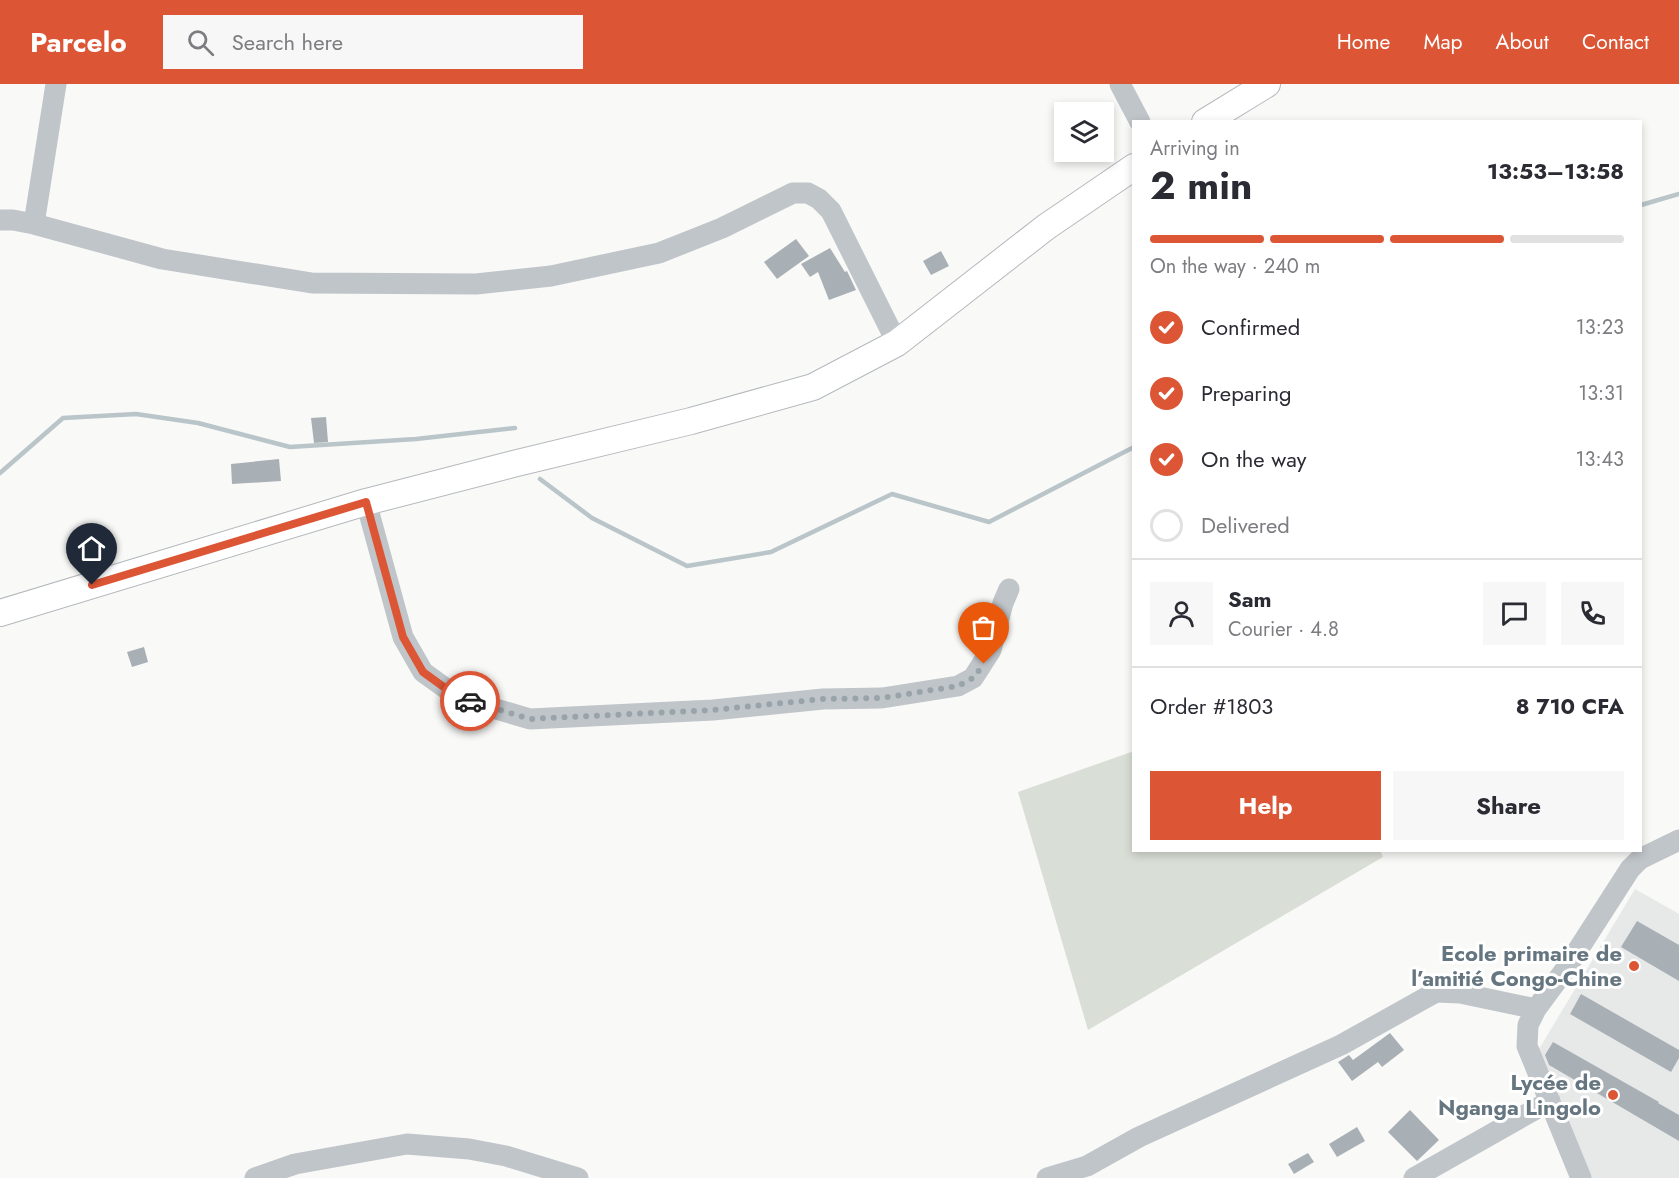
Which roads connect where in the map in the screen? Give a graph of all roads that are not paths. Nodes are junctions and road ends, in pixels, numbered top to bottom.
1 (56, 84) edge
2 (1120, 84) edge
3 (1267, 84) edge
4 (1139, 120) edge
5 (1208, 120) edge
6 (1132, 168) edge
7 (0, 220) edge
8 (34, 224) junction
9 (897, 343) junction
10 (366, 502) junction
11 (1009, 589) dead end
12 (0, 613) edge
13 (1679, 840) edge
14 (1536, 1009) junction
15 (1550, 1101) junction
16 (530, 1171) edge
17 (255, 1178) edge
18 (578, 1178) edge
19 (1047, 1178) edge
20 (1414, 1178) edge
21 (1581, 1178) edge

1 - 8 street
2 - 4 street
3 - 5 main road
6 - 9 main road
7 - 8 street
8 - 9 street
9 - 10 main road
10 - 11 street
10 - 12 main road
13 - 14 street
14 - 15 street
14 - 19 street
15 - 20 street
15 - 21 street
16 - 17 street
16 - 18 street

